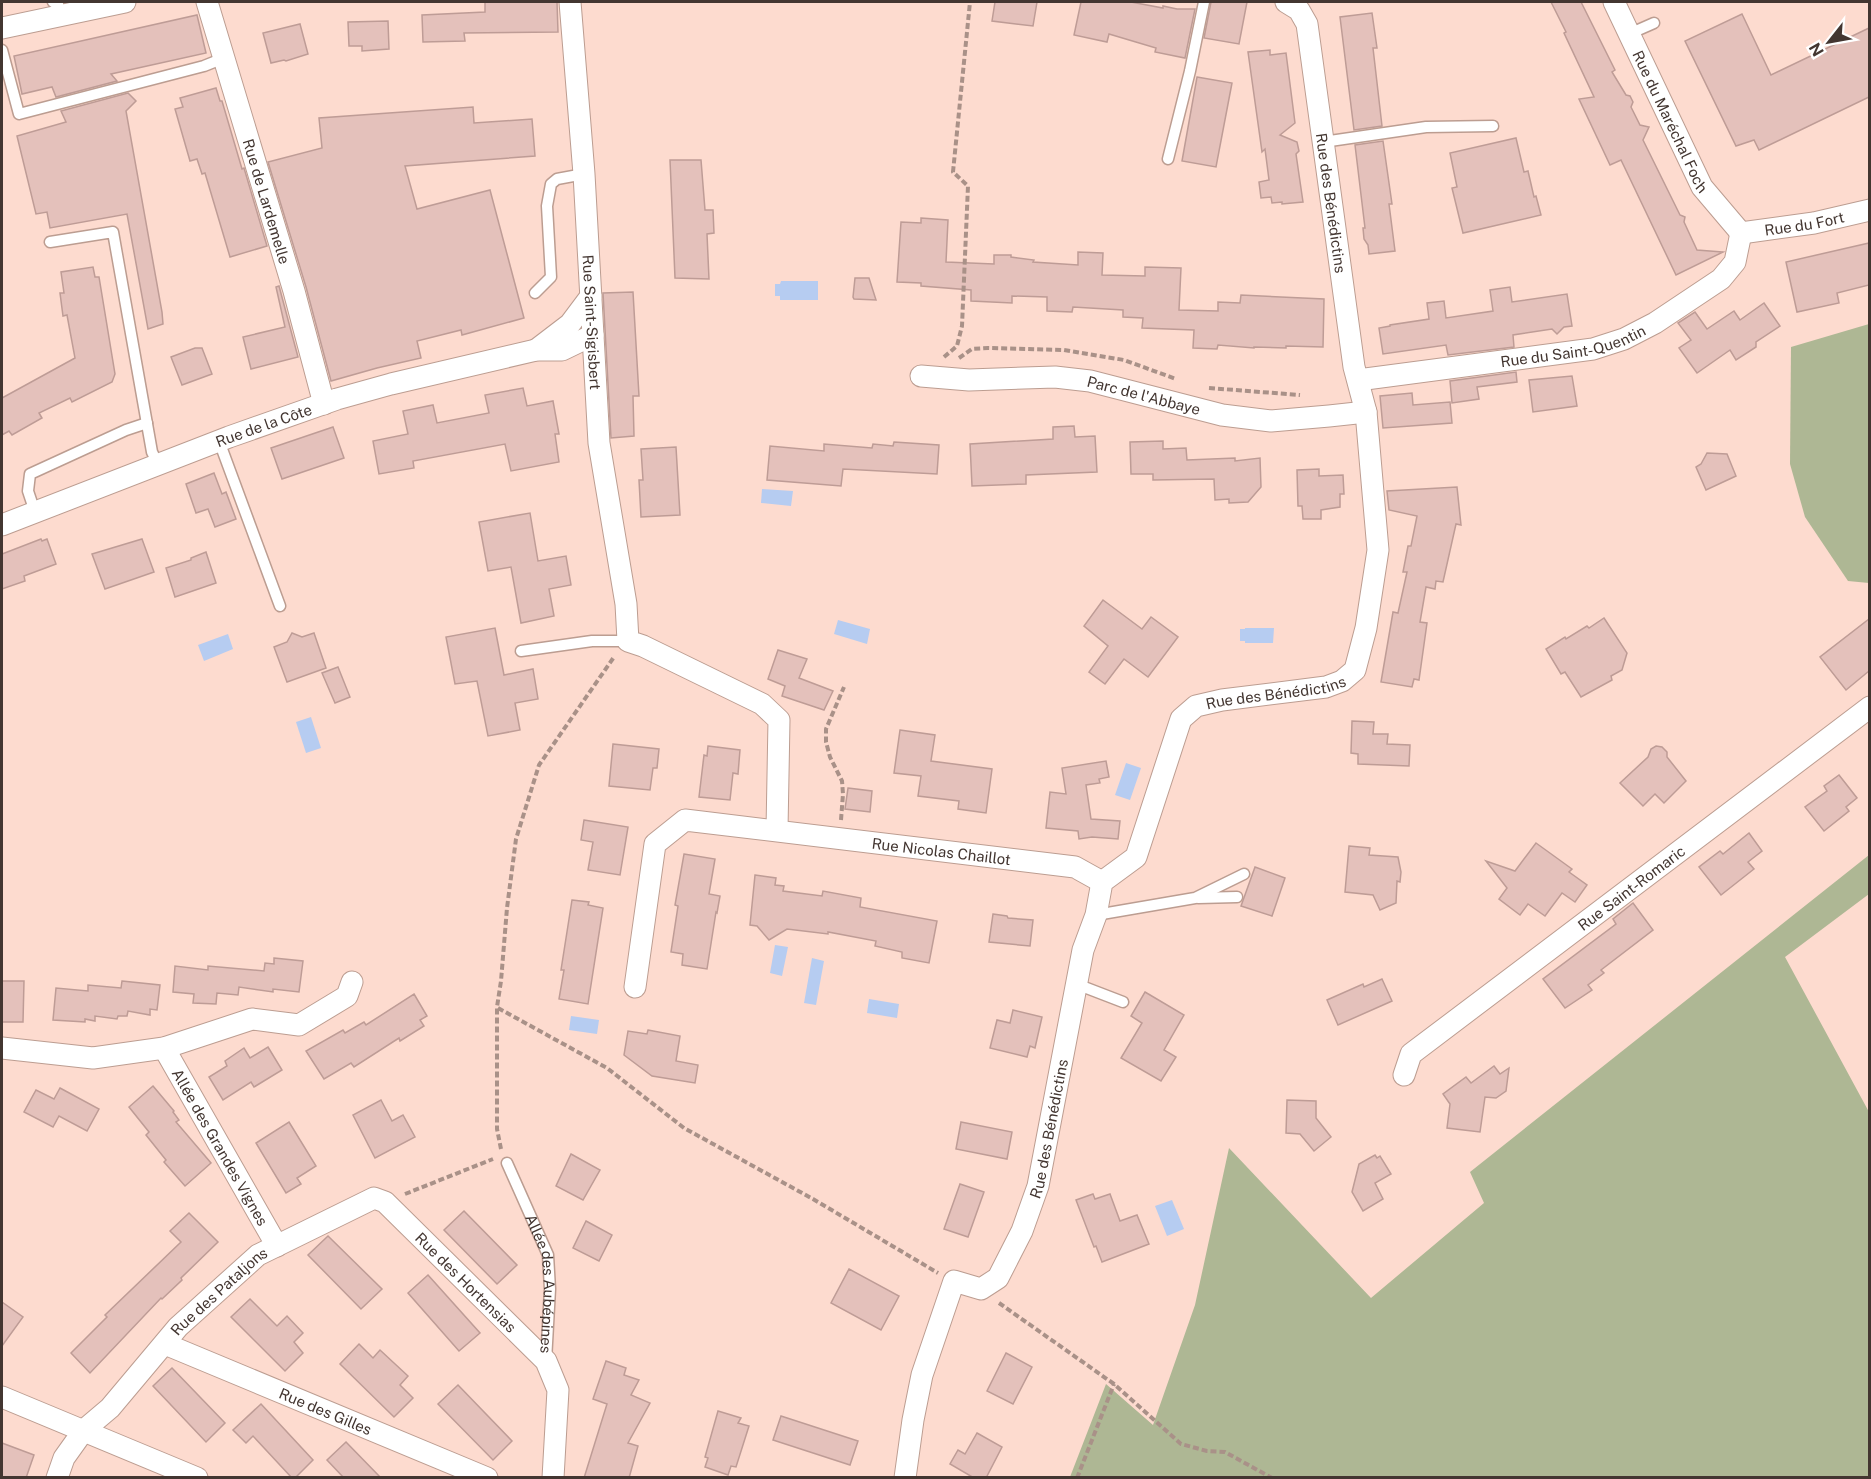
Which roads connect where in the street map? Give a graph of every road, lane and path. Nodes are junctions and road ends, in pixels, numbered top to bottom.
1 (125, 2) edge
2 (207, 2) edge
3 (570, 2) edge
4 (970, 2) edge
5 (1204, 2) edge
6 (1286, 2) edge
7 (1614, 2) edge
8 (57, 8) edge
9 (1654, 23) dead end
10 (2, 28) edge
11 (1629, 34) junction
12 (2, 50) edge
13 (224, 58) junction
14 (1493, 126) dead end
15 (1323, 141) junction
16 (1168, 159) dead end
17 (584, 174) junction
18 (1869, 210) edge
19 (1741, 233) junction
20 (50, 242) dead end
21 (535, 293) dead end
22 (591, 296) junction
23 (593, 335) junction
24 (536, 350) junction
25 (921, 376) joint
26 (1358, 380) junction
27 (324, 404) junction
28 (1365, 412) junction
29 (147, 423) junction
30 (219, 441) junction
31 (158, 464) junction
32 (35, 512) junction
33 (2, 525) edge
34 (280, 606) dead end
35 (628, 641) junction
36 (521, 651) dead end
37 (844, 687) dead end
38 (1869, 707) edge
39 (777, 830) junction
40 (839, 837) junction
41 (1244, 874) dead end
42 (1102, 882) junction
43 (1237, 897) dead end
44 (1195, 898) junction
45 (1096, 915) junction
46 (352, 982) dead end
47 (635, 987) dead end
48 (1076, 987) junction
49 (1123, 1002) dead end
50 (497, 1007) junction
51 (2, 1048) edge
52 (164, 1048) junction
53 (1404, 1075) dead end
54 (505, 1159) junction
55 (385, 1202) junction
56 (277, 1246) junction
57 (954, 1281) junction
58 (981, 1289) junction
59 (165, 1344) junction
60 (546, 1361) junction
61 (1114, 1384) junction
62 (2, 1396) edge
63 (84, 1430) junction
64 (57, 1478) edge
65 (197, 1478) edge
66 (487, 1478) edge
67 (553, 1478) edge
68 (905, 1478) edge
69 (1077, 1478) edge
70 (1272, 1478) edge

1 - 8 street
2 - 13 street, Rue de Lardemelle
3 - 17 street, Rue Saint-Sigisbert
4 - 25 path
5 - 16 lane
6 - 15 street, Rue des Bénédictins
7 - 11 street, Rue du Maréchal Foch
8 - 10 street
9 - 11 lane
11 - 19 street, Rue du Maréchal Foch
12 - 13 lane
13 - 27 street, Rue de Lardemelle
14 - 15 lane
15 - 26 street, Rue des Bénédictins
17 - 21 lane
17 - 22 street, Rue Saint-Sigisbert
18 - 19 street, Rue du Fort
19 - 26 street, Rue du Saint-Quentin
20 - 29 lane
22 - 23 street, Rue Saint-Sigisbert
22 - 24 street, Rue de la Côte
23 - 24 street, Rue de la Côte
23 - 35 street, Rue Saint-Sigisbert
24 - 27 street, Rue de la Côte
25 - 28 street, Parc de l'Abbaye
26 - 28 street, Rue des Bénédictins
27 - 30 street, Rue de la Côte
28 - 42 street, Rue des Bénédictins
29 - 31 lane
29 - 32 lane
30 - 31 street, Rue de la Côte
30 - 34 lane
31 - 32 street, Rue de la Côte
32 - 33 street, Rue de la Côte
35 - 36 lane
35 - 39 street
35 - 50 path
37 - 40 path
38 - 53 street, Rue Saint-Romaric
39 - 40 street, Rue Nicolas Chaillot
39 - 47 street, Rue Nicolas Chaillot
40 - 42 street, Rue Nicolas Chaillot
41 - 44 lane
42 - 45 street, Rue des Bénédictins
43 - 44 lane
44 - 45 lane
45 - 48 street, Rue des Bénédictins
46 - 52 street
48 - 49 lane
48 - 58 street, Rue des Bénédictins
50 - 54 path
50 - 57 path
51 - 52 street
52 - 56 street, Allée des Grandes Vignes
54 - 55 path
54 - 60 lane, Allée des Aubépines
55 - 56 street, Rue des Pataljons
55 - 60 street, Rue des Hortensias
56 - 59 street, Rue des Pataljons
57 - 58 street
57 - 68 street
58 - 61 path
59 - 63 street, Rue des Pataljons
59 - 66 street, Rue des Gilles
60 - 67 street, Allée des Aubépines
61 - 69 path
61 - 70 path
62 - 63 street
63 - 64 street, Rue des Pataljons
63 - 65 street

